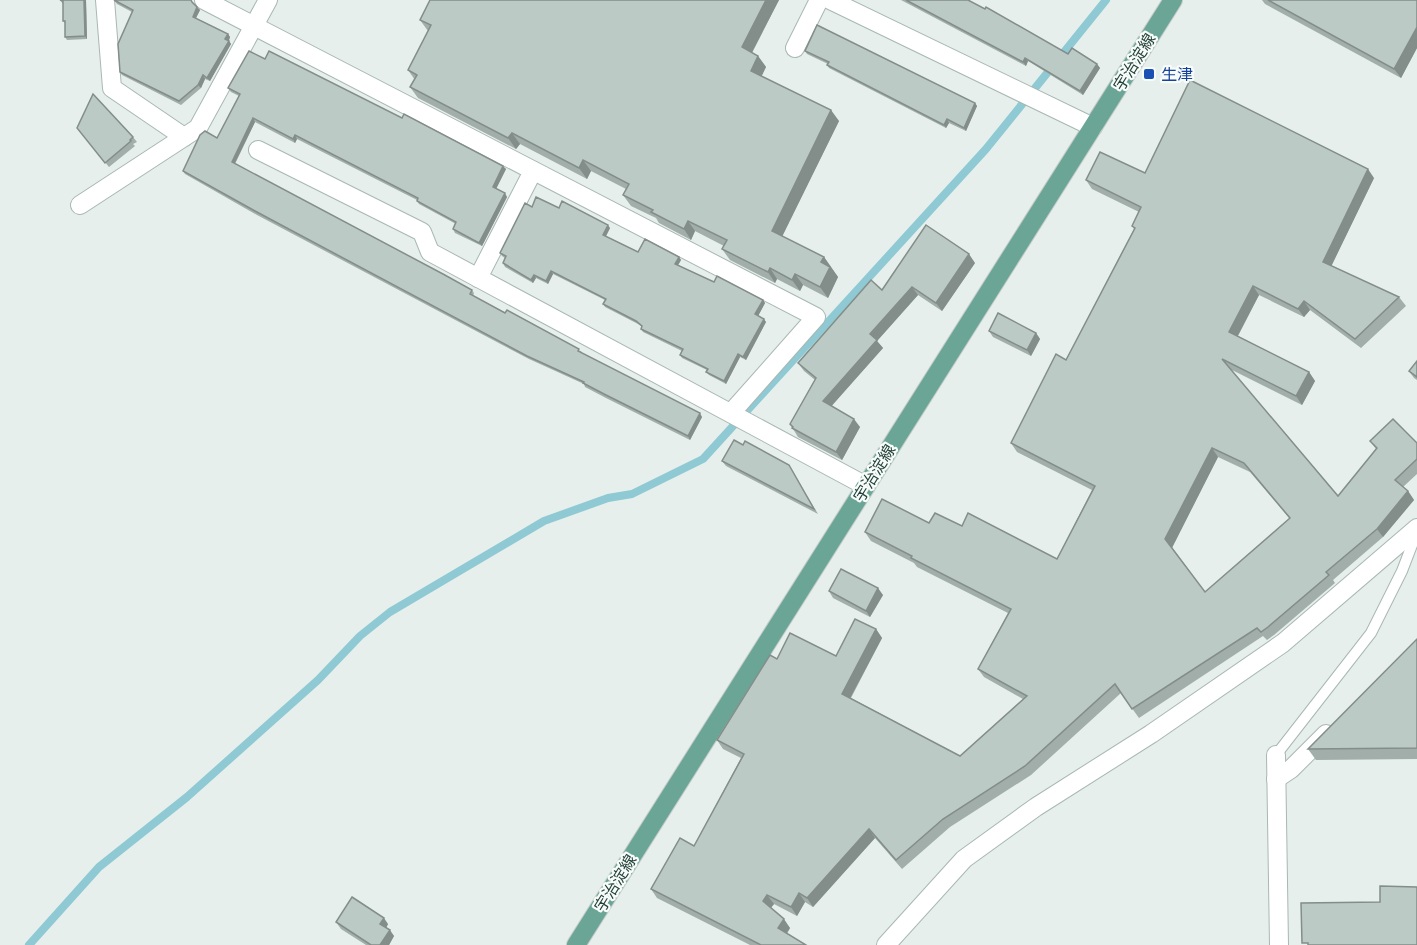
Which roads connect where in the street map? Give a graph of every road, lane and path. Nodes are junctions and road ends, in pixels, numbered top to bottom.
1 (105, 0) edge
2 (204, 0) edge
3 (268, 0) edge
4 (819, 0) edge
5 (830, 0) edge
6 (1173, 0) edge
7 (254, 26) junction
8 (795, 48) dead end
9 (1093, 127) junction
10 (184, 137) junction
11 (258, 150) dead end
12 (533, 171) junction
13 (80, 205) dead end
14 (478, 278) junction
15 (731, 413) junction
16 (866, 486) junction
17 (1417, 530) edge
18 (1334, 725) edge
19 (1276, 755) joint
20 (1276, 779) junction
21 (576, 945) edge
22 (885, 945) edge
23 (1279, 945) edge

1 - 10 street
2 - 7 street
3 - 7 street
4 - 8 street
5 - 9 street
6 - 9 main road, 宇治淀線
7 - 10 street
7 - 12 street
9 - 16 main road, 宇治淀線
10 - 13 street
11 - 14 street
12 - 14 street
12 - 15 street
14 - 15 street
15 - 16 street
16 - 21 main road, 宇治淀線
17 - 19 lane
17 - 22 street
18 - 20 street
19 - 20 street
20 - 23 street

